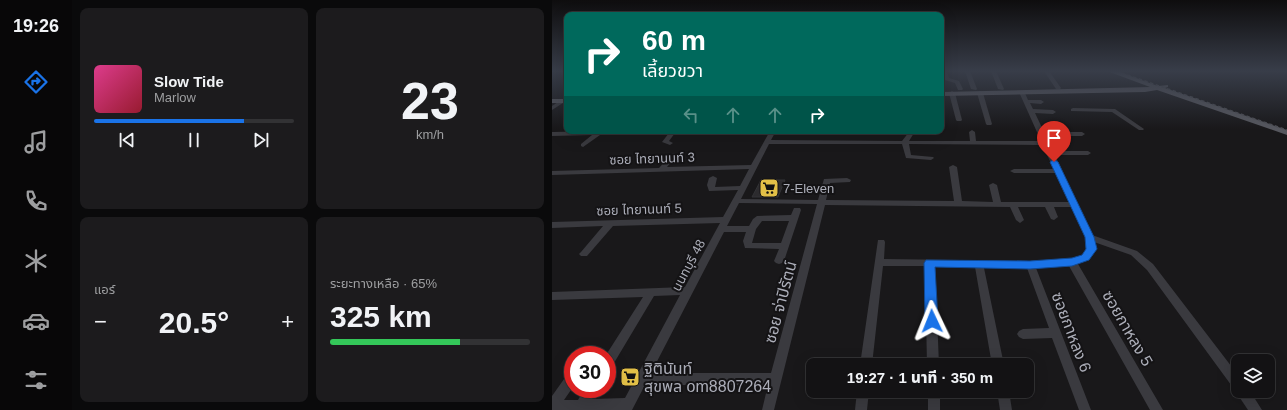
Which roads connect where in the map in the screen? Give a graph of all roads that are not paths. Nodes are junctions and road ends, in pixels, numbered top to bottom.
1 (970, 90) edge
2 (987, 90) edge
3 (1136, 90) edge
4 (1171, 90) edge
5 (1172, 90) edge
6 (977, 91) junction
7 (1022, 92) junction
8 (952, 93) junction
9 (944, 94) edge
10 (552, 97) edge
11 (564, 99) edge
12 (564, 99) edge
13 (564, 100) edge
14 (552, 101) edge
15 (1026, 101) junction
16 (1041, 102) dead end
17 (552, 108) edge
18 (1072, 110) dead end
19 (1030, 111) junction
20 (1052, 112) dead end
21 (959, 120) dead end
22 (989, 124) dead end
23 (1287, 128) edge
24 (1141, 129) dead end
25 (972, 132) dead end
26 (1287, 133) edge
27 (552, 134) edge
28 (564, 134) edge
29 (597, 134) edge
30 (672, 134) edge
31 (771, 134) edge
32 (910, 134) edge
33 (1041, 134) junction
34 (1082, 134) dead end
35 (670, 143) dead end
36 (905, 143) junction
37 (973, 143) junction
38 (1045, 143) junction
39 (766, 144) junction
40 (583, 145) dead end
41 (782, 147) dead end
42 (1049, 153) junction
43 (1088, 153) dead end
44 (674, 155) dead end
45 (931, 158) dead end
46 (754, 167) junction
47 (954, 167) dead end
48 (661, 170) junction
49 (1014, 171) dead end
50 (1058, 171) junction
51 (552, 172) edge
52 (713, 178) dead end
53 (847, 180) dead end
54 (993, 185) dead end
55 (743, 188) junction
56 (736, 201) junction
57 (822, 203) junction
58 (958, 204) junction
59 (998, 204) junction
60 (1013, 204) junction
61 (1048, 204) junction
62 (1074, 205) junction
63 (1054, 217) dead end
64 (727, 220) junction
65 (1020, 220) dead end
66 (611, 223) junction
67 (552, 225) edge
68 (722, 229) junction
69 (752, 229) junction
70 (1090, 237) junction
71 (881, 242) dead end
72 (785, 246) junction
73 (584, 254) dead end
74 (779, 261) dead end
75 (879, 262) junction
76 (1072, 262) junction
77 (930, 263) junction
78 (979, 264) junction
79 (1030, 265) junction
80 (688, 291) junction
81 (651, 292) junction
82 (552, 296) edge
83 (1056, 333) junction
84 (1023, 334) dead end
85 (616, 349) edge
86 (867, 358) edge
87 (933, 358) edge
88 (997, 358) edge
89 (1231, 376) edge
90 (642, 379) junction
91 (776, 380) junction
92 (564, 389) edge
93 (586, 398) edge
94 (862, 398) edge
95 (934, 398) edge
96 (1003, 398) edge
97 (1247, 398) edge
98 (581, 406) junction
99 (552, 407) edge
100 (627, 407) edge
101 (768, 410) edge
102 (861, 410) edge
103 (934, 410) edge
104 (1006, 410) edge
105 (1085, 410) edge
106 (1157, 410) edge
107 (1256, 410) edge

1 - 6 main road
2 - 6 main road
3 - 7 main road
4 - 26 main road
5 - 23 main road
6 - 7 main road
6 - 8 main road
6 - 22 street
7 - 15 street
8 - 9 main road
8 - 21 street
10 - 11 main road
12 - 14 main road
13 - 17 street
15 - 16 street
15 - 19 street
18 - 24 street
19 - 20 street
19 - 33 street
25 - 37 street
27 - 28 street
29 - 40 street
30 - 35 street
31 - 39 street, นนทบุรี 48
32 - 36 street
33 - 34 street
33 - 38 street
36 - 37 street
36 - 39 street
36 - 45 street
37 - 38 street
38 - 42 street
39 - 41 street
39 - 46 street, นนทบุรี 48
42 - 43 street
42 - 50 street
44 - 48 street
46 - 48 street, ซอย ไทยานนท์ 3
46 - 55 street, นนทบุรี 48
47 - 58 street
48 - 51 street, ซอย ไทยานนท์ 3
49 - 50 street
50 - 62 street
52 - 55 street
53 - 57 street, ซอย จ่าปิรัตน์
54 - 59 street
55 - 56 street, นนทบุรี 48
56 - 57 street
56 - 64 street, นนทบุรี 48
57 - 58 street
57 - 91 street, ซอย จ่าปิรัตน์
58 - 59 street
59 - 60 street
60 - 61 street
60 - 65 street
61 - 62 street
61 - 63 street
62 - 70 street
64 - 66 street, ซอย ไทยานนท์ 5
64 - 68 street, นนทบุรี 48
66 - 67 street, ซอย ไทยานนท์ 5
66 - 73 street
68 - 69 street
68 - 80 street, นนทบุรี 48
69 - 72 street
69 - 72 street
70 - 76 street
70 - 89 street
71 - 75 street
72 - 74 street
75 - 77 street
75 - 86 street
76 - 79 street
76 - 106 street, ซอยกาหลง 5
77 - 78 street
77 - 87 street
78 - 79 street
78 - 88 street
79 - 83 street, ซอยกาหลง 6
80 - 81 street
80 - 90 street, นนทบุรี 48
81 - 82 street
81 - 85 street
83 - 84 street
83 - 105 street, ซอยกาหลง 6
90 - 91 street
90 - 100 street, นนทบุรี 48
91 - 101 street, ซอย จ่าปิรัตน์
92 - 99 street
93 - 98 street
94 - 102 street
95 - 103 street
96 - 104 street
97 - 107 street
98 - 99 street
98 - 100 street

